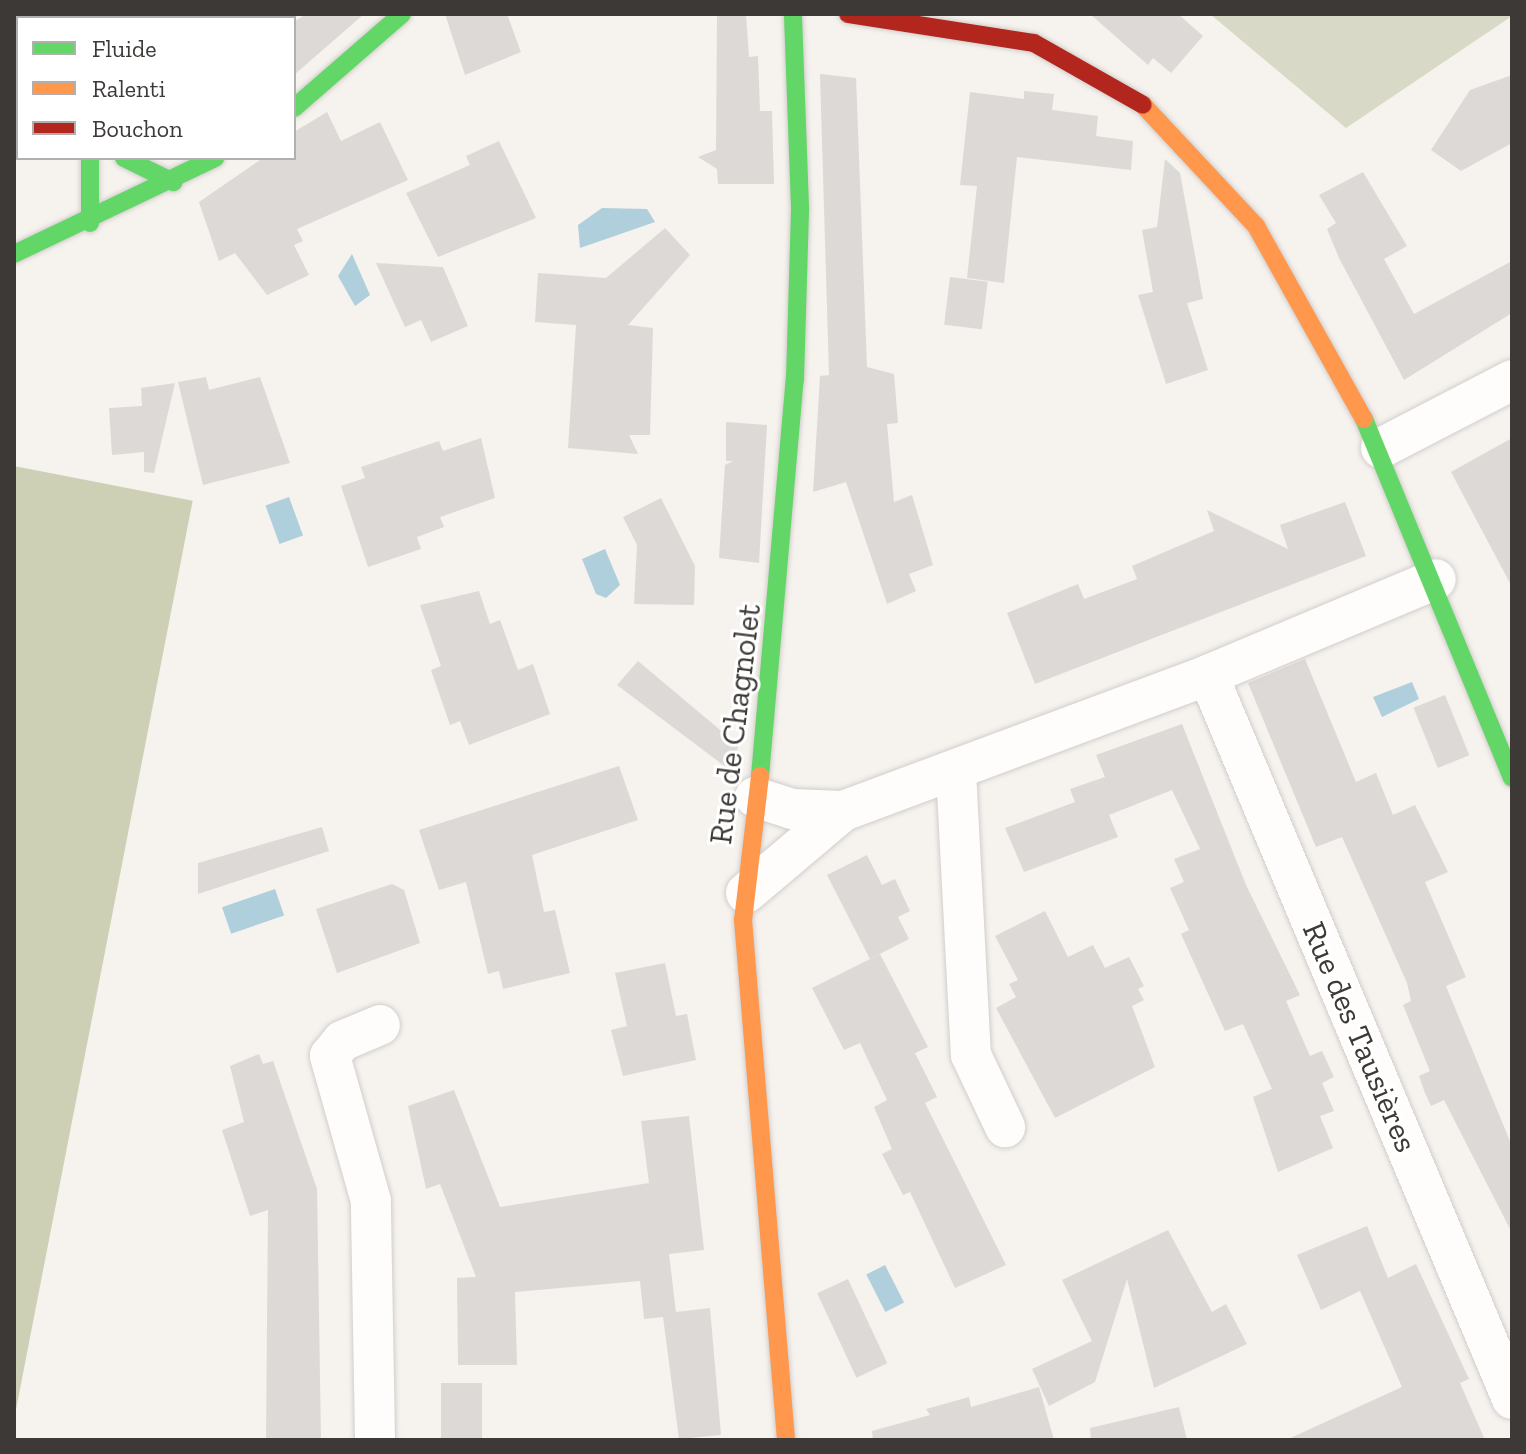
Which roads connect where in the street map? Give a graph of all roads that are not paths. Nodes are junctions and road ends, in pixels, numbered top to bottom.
1 (402, 14) edge
2 (793, 14) edge
3 (848, 14) edge
4 (296, 106) edge
5 (90, 160) edge
6 (128, 160) edge
7 (212, 160) edge
8 (173, 182) junction
9 (90, 223) junction
10 (14, 254) edge
11 (1512, 380) edge
12 (1381, 448) junction
13 (1436, 579) junction
14 (1208, 675) junction
15 (956, 771) junction
16 (1512, 778) edge
17 (755, 797) junction
18 (843, 811) junction
19 (746, 893) junction
20 (380, 1025) dead end
21 (1005, 1127) dead end
22 (1512, 1399) edge
23 (375, 1440) edge
24 (786, 1440) edge

1 - 4 street
2 - 17 street, Rue de Chagnolet
3 - 12 street
5 - 9 street
6 - 8 street
7 - 8 street
8 - 9 street
9 - 10 street
11 - 12 street
12 - 13 street
13 - 14 street
13 - 16 street
14 - 15 street
14 - 22 street, Rue des Tausières
15 - 18 street
15 - 21 street
17 - 18 street
17 - 19 street, Rue de Chagnolet
18 - 19 street
19 - 24 street, Rue de Chagnolet
20 - 23 street

